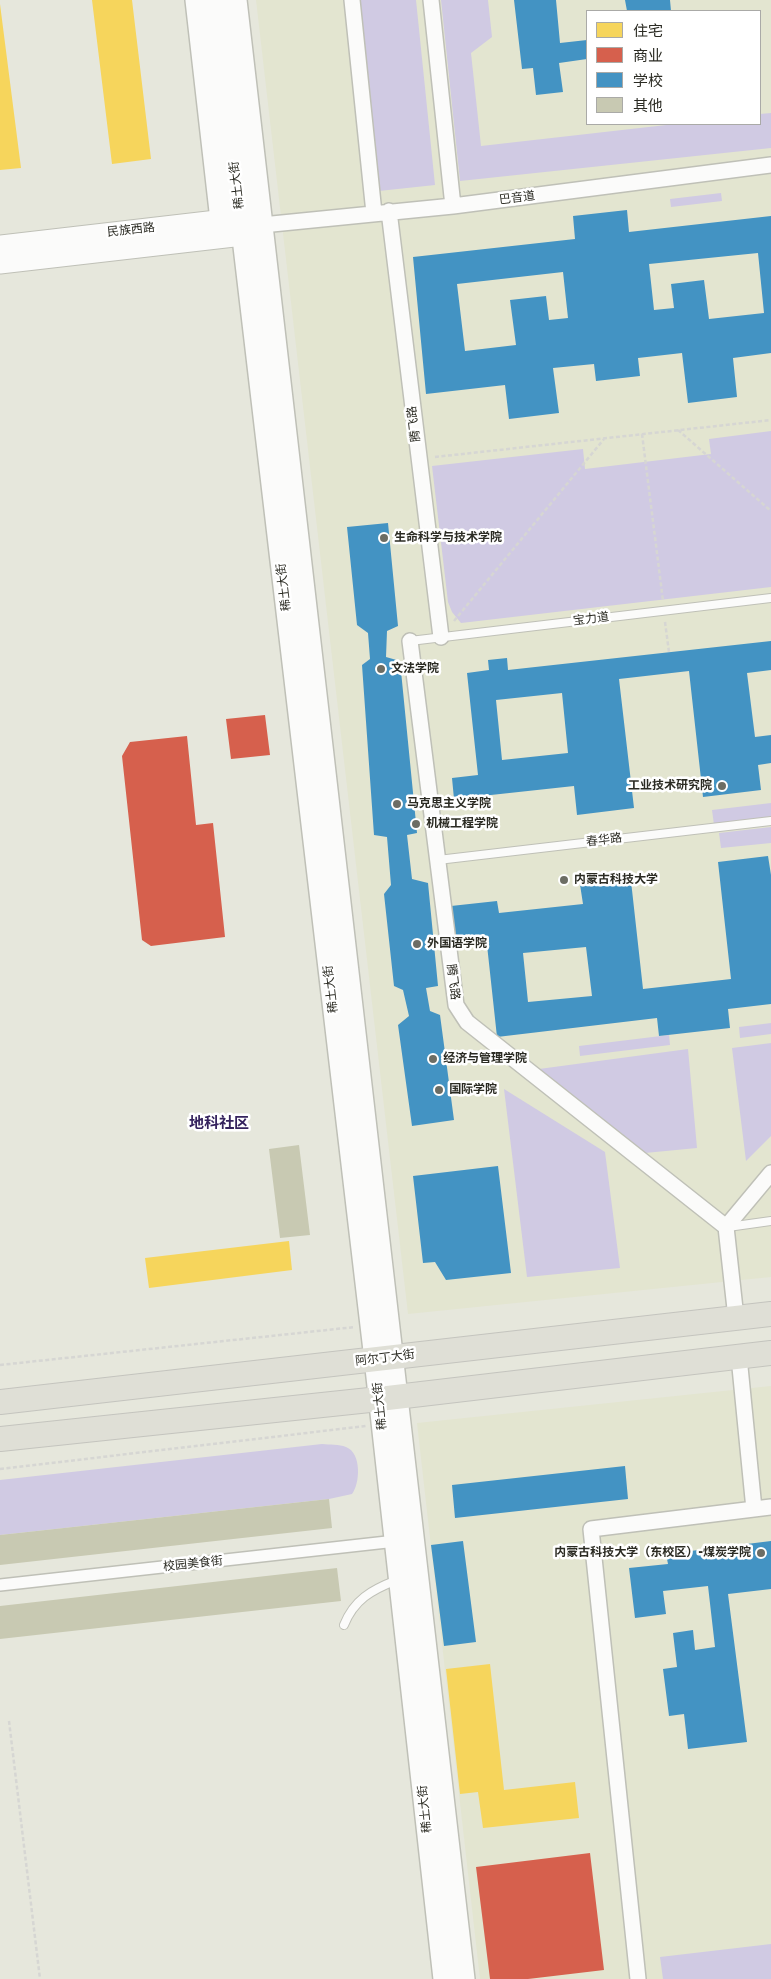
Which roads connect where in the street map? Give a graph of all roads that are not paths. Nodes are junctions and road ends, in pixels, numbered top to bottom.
1 (196, 0) edge
2 (215, 0) edge
3 (236, 0) edge
4 (352, 0) edge
5 (431, 0) edge
6 (771, 165) edge
7 (453, 206) junction
8 (381, 212) junction
9 (235, 225) junction
10 (262, 225) junction
11 (0, 245) edge
12 (0, 264) edge
13 (771, 598) edge
14 (441, 637) junction
15 (410, 641) joint
16 (771, 821) edge
17 (438, 860) junction
18 (771, 1173) edge
19 (771, 1221) edge
20 (726, 1227) junction
21 (771, 1314) edge
22 (736, 1318) junction
23 (771, 1353) edge
24 (739, 1357) junction
25 (384, 1358) junction
26 (389, 1398) junction
27 (0, 1402) edge
28 (0, 1439) edge
29 (771, 1507) edge
30 (754, 1509) junction
31 (387, 1542) dead end
32 (399, 1579) junction
33 (0, 1585) edge
34 (344, 1626) dead end
35 (444, 1979) edge
36 (464, 1979) edge
37 (638, 1979) edge

1 - 9 main road
2 - 9 main road, 稀土大街
3 - 10 main road, 稀土大街
4 - 8 street, 腾飞路
5 - 7 street
6 - 7 street, 巴音道
7 - 8 street, 巴音道
8 - 10 street, 巴音道
8 - 14 street, 腾飞路
9 - 10 main road
9 - 11 street, 民族西路
9 - 12 street, 民族西路
9 - 25 main road, 稀土大街
10 - 25 main road, 稀土大街
13 - 14 lane, 宝力道
14 - 15 lane, 宝力道
15 - 17 street, 腾飞路
16 - 17 lane, 春华路
17 - 20 street, 腾飞路
18 - 20 street
19 - 20 lane
20 - 22 street
21 - 22 main road, 阿尔丁大街
22 - 25 main road, 阿尔丁大街
23 - 24 main road
24 - 26 main road
24 - 30 street
25 - 26 main road, 稀土大街
25 - 27 main road, 阿尔丁大街
26 - 28 main road
26 - 32 main road, 稀土大街
26 - 36 main road, 稀土大街
29 - 30 street
30 - 37 street
31 - 33 street, 校园美食街
32 - 34 lane
32 - 35 main road, 稀土大街

